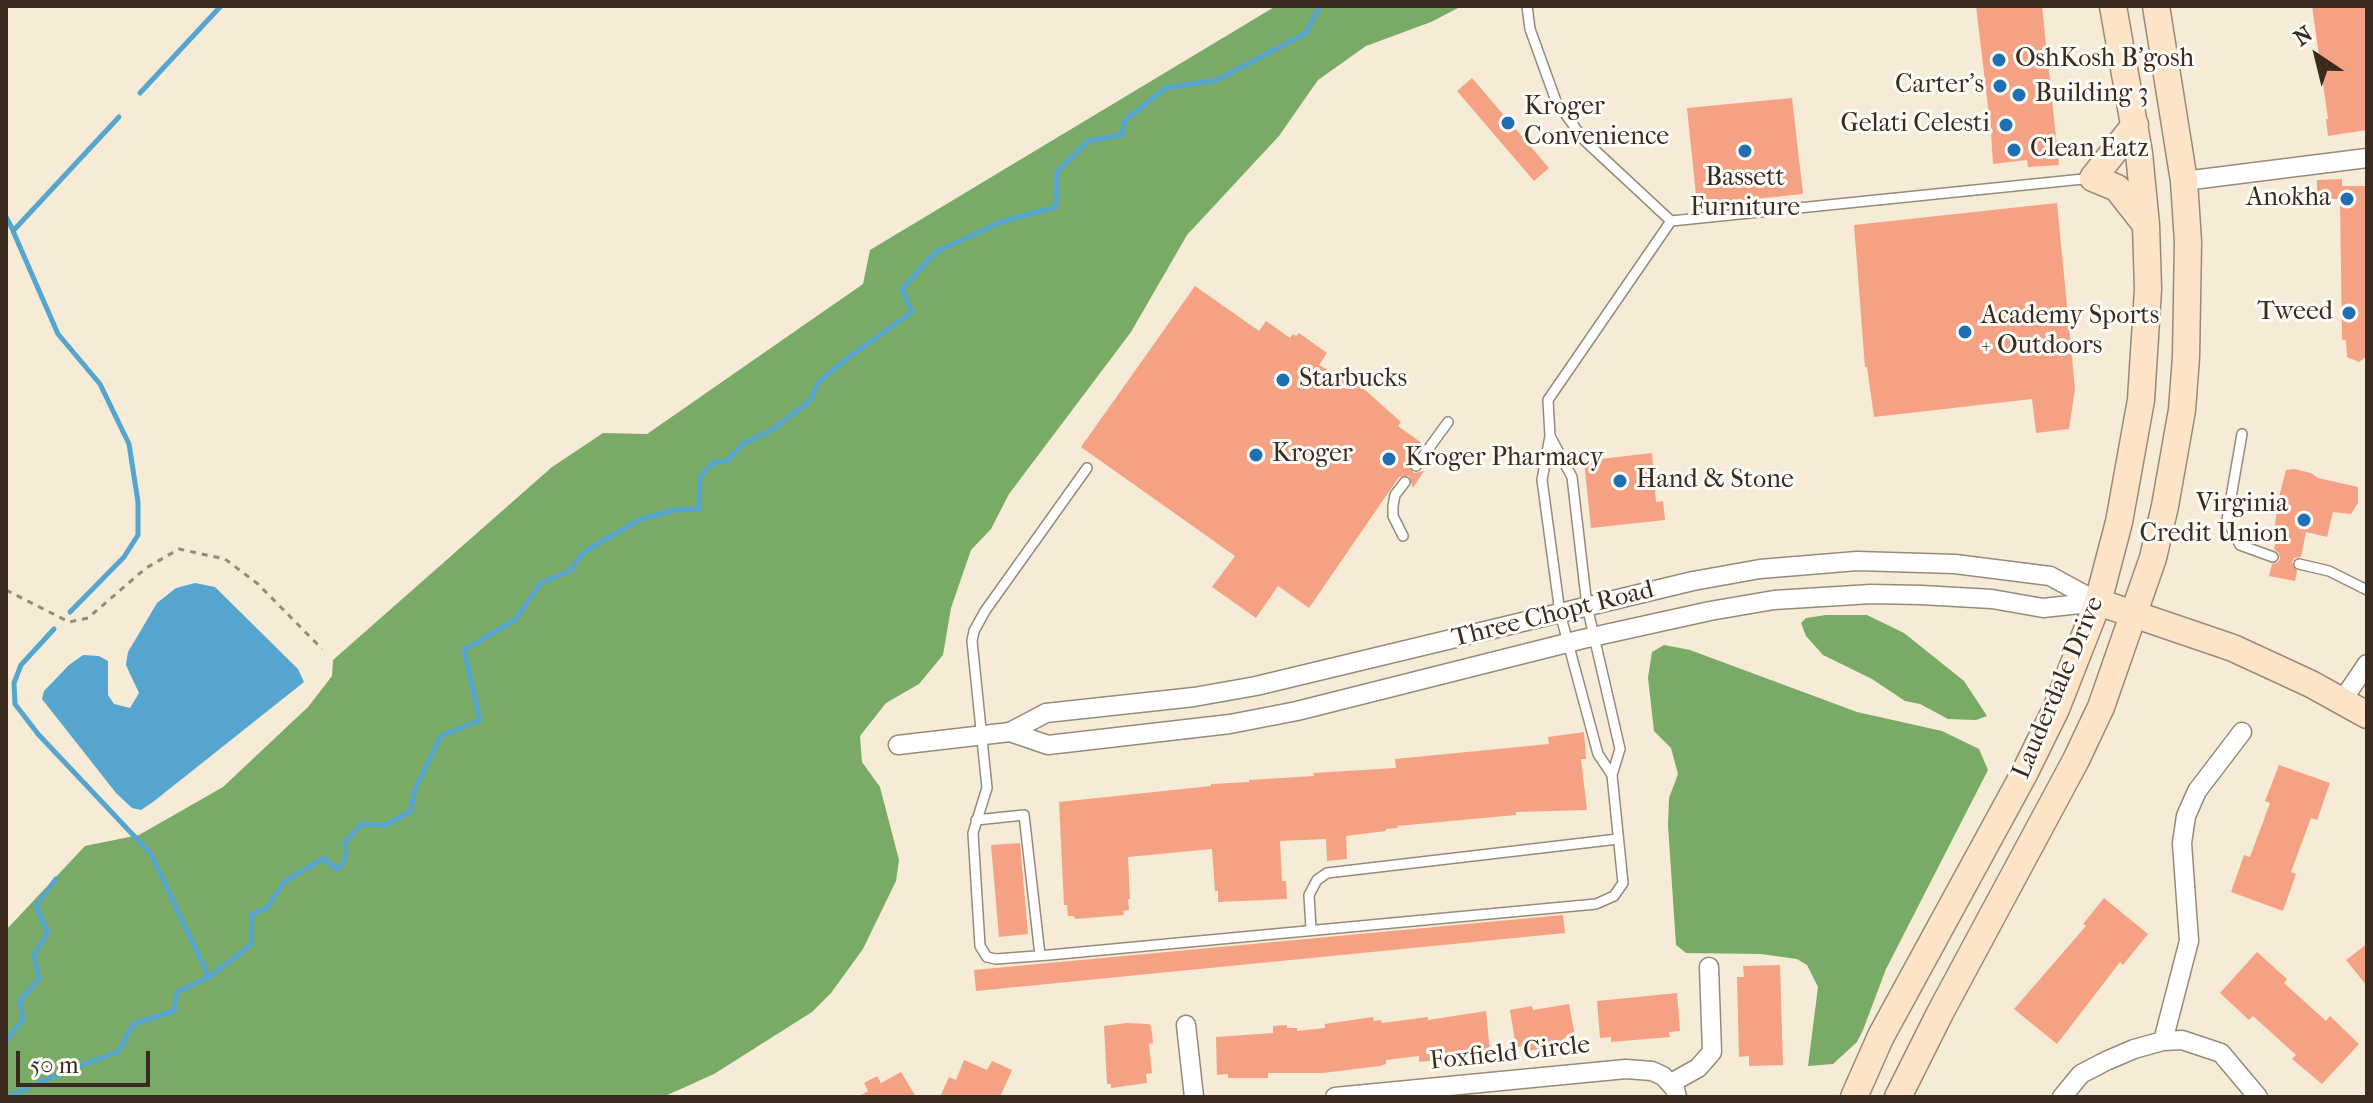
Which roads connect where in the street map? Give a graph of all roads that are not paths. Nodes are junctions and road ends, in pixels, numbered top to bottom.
1 (1527, 6) edge
2 (2113, 6) edge
3 (2156, 6) edge
4 (2135, 125) junction
5 (2367, 158) edge
6 (2093, 178) junction
7 (2184, 181) junction
8 (1671, 221) junction
9 (2146, 225) junction
10 (1448, 422) dead end
11 (2242, 434) dead end
12 (1550, 436) junction
13 (1416, 466) dead end
14 (1087, 468) dead end
15 (1405, 482) dead end
16 (1403, 536) dead end
17 (2273, 557) dead end
18 (2299, 564) dead end
19 (2367, 590) edge
20 (2098, 602) junction
21 (1587, 606) junction
22 (1560, 613) junction
23 (2135, 614) junction
24 (1595, 637) junction
25 (1567, 644) junction
26 (2367, 664) edge
27 (2342, 701) junction
28 (2367, 715) edge
29 (1010, 732) junction
30 (2242, 732) dead end
31 (981, 736) junction
32 (898, 745) dead end
33 (1612, 775) junction
34 (976, 820) junction
35 (1618, 839) junction
36 (1311, 929) junction
37 (1040, 955) junction
38 (1709, 967) dead end
39 (1186, 1025) dead end
40 (2163, 1041) junction
41 (1674, 1090) edge
42 (1407, 1094) edge
43 (1194, 1097) edge
44 (1335, 1097) edge
45 (1854, 1097) edge
46 (1898, 1097) edge
47 (2062, 1097) edge
48 (2258, 1097) edge

1 - 8 lane
2 - 4 main road, Lauderdale Drive
3 - 7 main road, Lauderdale Drive
4 - 6 main road
4 - 9 main road, Lauderdale Drive
5 - 7 street
6 - 8 lane
6 - 9 main road
7 - 23 main road, Lauderdale Drive
8 - 12 lane
9 - 20 main road, Lauderdale Drive
10 - 13 lane
11 - 17 lane
12 - 21 lane
12 - 22 lane
14 - 31 lane
15 - 16 lane
18 - 19 lane
20 - 21 street, Three Chopt Road
20 - 23 main road, Three Chopt Road
20 - 24 street, Three Chopt Road
20 - 45 main road, Lauderdale Drive
21 - 22 street, Three Chopt Road
21 - 24 lane
22 - 25 lane
22 - 29 street, Three Chopt Road
23 - 27 main road, Three Chopt Road
23 - 46 main road, Lauderdale Drive
24 - 25 street, Three Chopt Road
24 - 33 lane
25 - 29 street, Three Chopt Road
25 - 33 lane
26 - 27 street
27 - 28 main road, Three Chopt Road
29 - 31 street, Three Chopt Road
30 - 40 street
31 - 32 street, Three Chopt Road
31 - 34 lane
33 - 35 lane
34 - 37 lane
34 - 37 lane
35 - 36 lane
35 - 36 lane
36 - 37 lane
38 - 41 street
39 - 43 street
40 - 47 street
40 - 48 street
41 - 42 street, Foxfield Circle
42 - 44 street, Foxfield Circle

